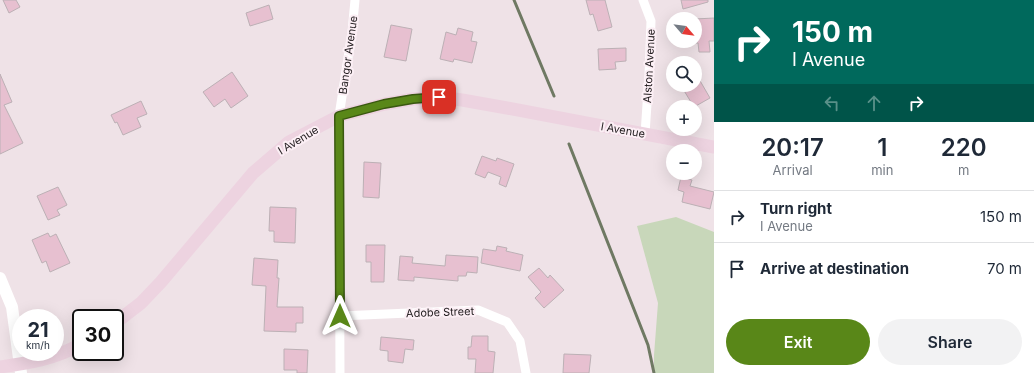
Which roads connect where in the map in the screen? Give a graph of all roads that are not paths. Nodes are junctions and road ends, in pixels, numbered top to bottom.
1 (355, 0) edge
2 (643, 0) edge
3 (339, 116) junction
4 (645, 134) junction
5 (714, 146) edge
6 (0, 278) edge
7 (124, 316) edge
8 (340, 316) junction
9 (72, 348) edge
10 (0, 367) edge
11 (21, 369) edge
12 (340, 373) edge
13 (526, 373) edge

1 - 3 street, Bangor Avenue
2 - 4 street, Alston Avenue
3 - 4 main road, I Avenue
3 - 7 main road, I Avenue
3 - 8 street, Bangor Avenue
4 - 5 main road, I Avenue
6 - 11 street
8 - 12 street, Bangor Avenue
8 - 13 street, Adobe Street
9 - 11 main road
10 - 11 main road

